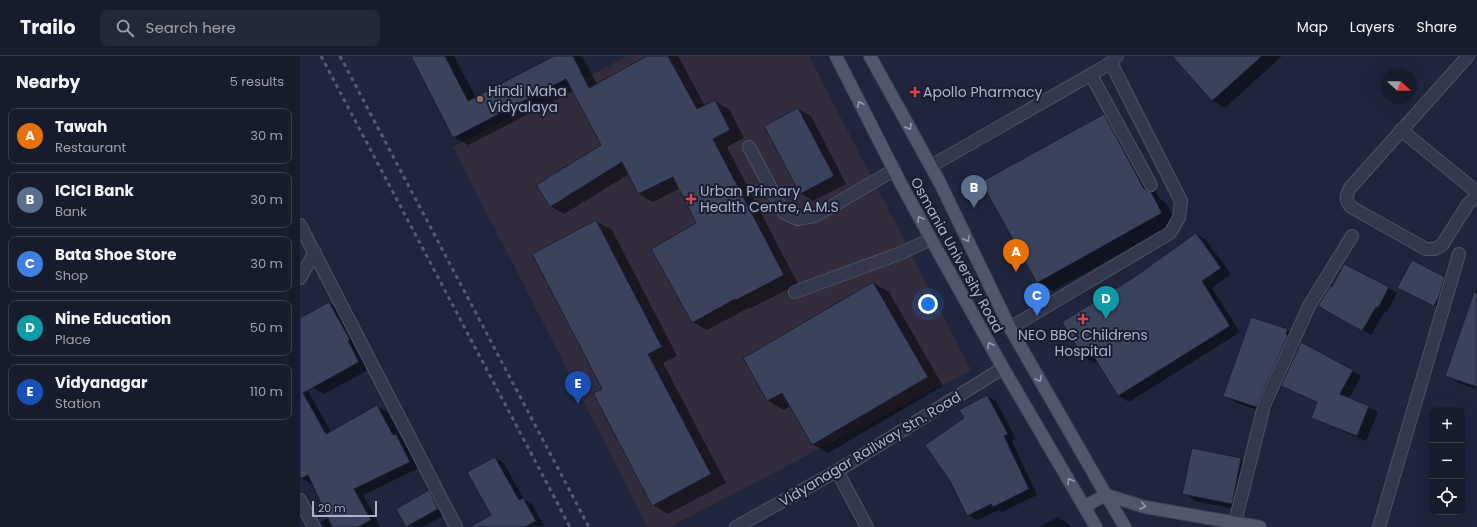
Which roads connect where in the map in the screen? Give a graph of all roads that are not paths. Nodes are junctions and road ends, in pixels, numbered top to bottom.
1 (836, 56) edge
2 (870, 56) edge
3 (1468, 56) edge
4 (1114, 60) edge
5 (1091, 75) junction
6 (1401, 130) junction
7 (749, 147) dead end
8 (931, 166) junction
9 (894, 170) junction
10 (1151, 185) dead end
11 (1477, 192) edge
12 (1477, 198) edge
13 (300, 225) edge
14 (1352, 236) dead end
15 (931, 239) junction
16 (315, 252) junction
17 (1459, 254) dead end
18 (300, 278) edge
19 (795, 292) dead end
20 (1010, 328) junction
21 (1003, 368) junction
22 (836, 471) junction
23 (1106, 495) junction
24 (300, 500) edge
25 (1085, 506) junction
26 (1235, 522) junction
27 (314, 527) edge
28 (456, 527) edge
29 (736, 527) edge
30 (867, 527) edge
31 (1096, 527) edge
32 (1125, 527) edge
33 (1260, 527) edge
34 (1379, 527) edge

9 -> 1 main road, Osmania University Road
2 -> 8 main road, Osmania University Road
3 - 6 street
4 - 5 street
4 - 20 street
5 - 8 street
5 - 10 street
6 - 11 street
6 - 12 street
7 - 9 street
8 -> 20 main road, Osmania University Road
15 -> 9 main road, Osmania University Road
13 - 16 street
14 - 26 street
15 - 19 street
21 -> 15 main road, Osmania University Road
16 - 18 street
16 - 28 street
17 - 34 street
20 -> 23 main road, Osmania University Road
21 - 22 street, Vidyanagar Railway Stn. Road
25 -> 21 main road, Osmania University Road
22 - 29 street, Vidyanagar Railway Stn. Road
22 - 30 street
23 - 25 main road
23 -> 26 main road
23 - 32 main road, Osmania University Road
24 - 27 street
25 - 31 main road, Osmania University Road
26 - 33 main road

